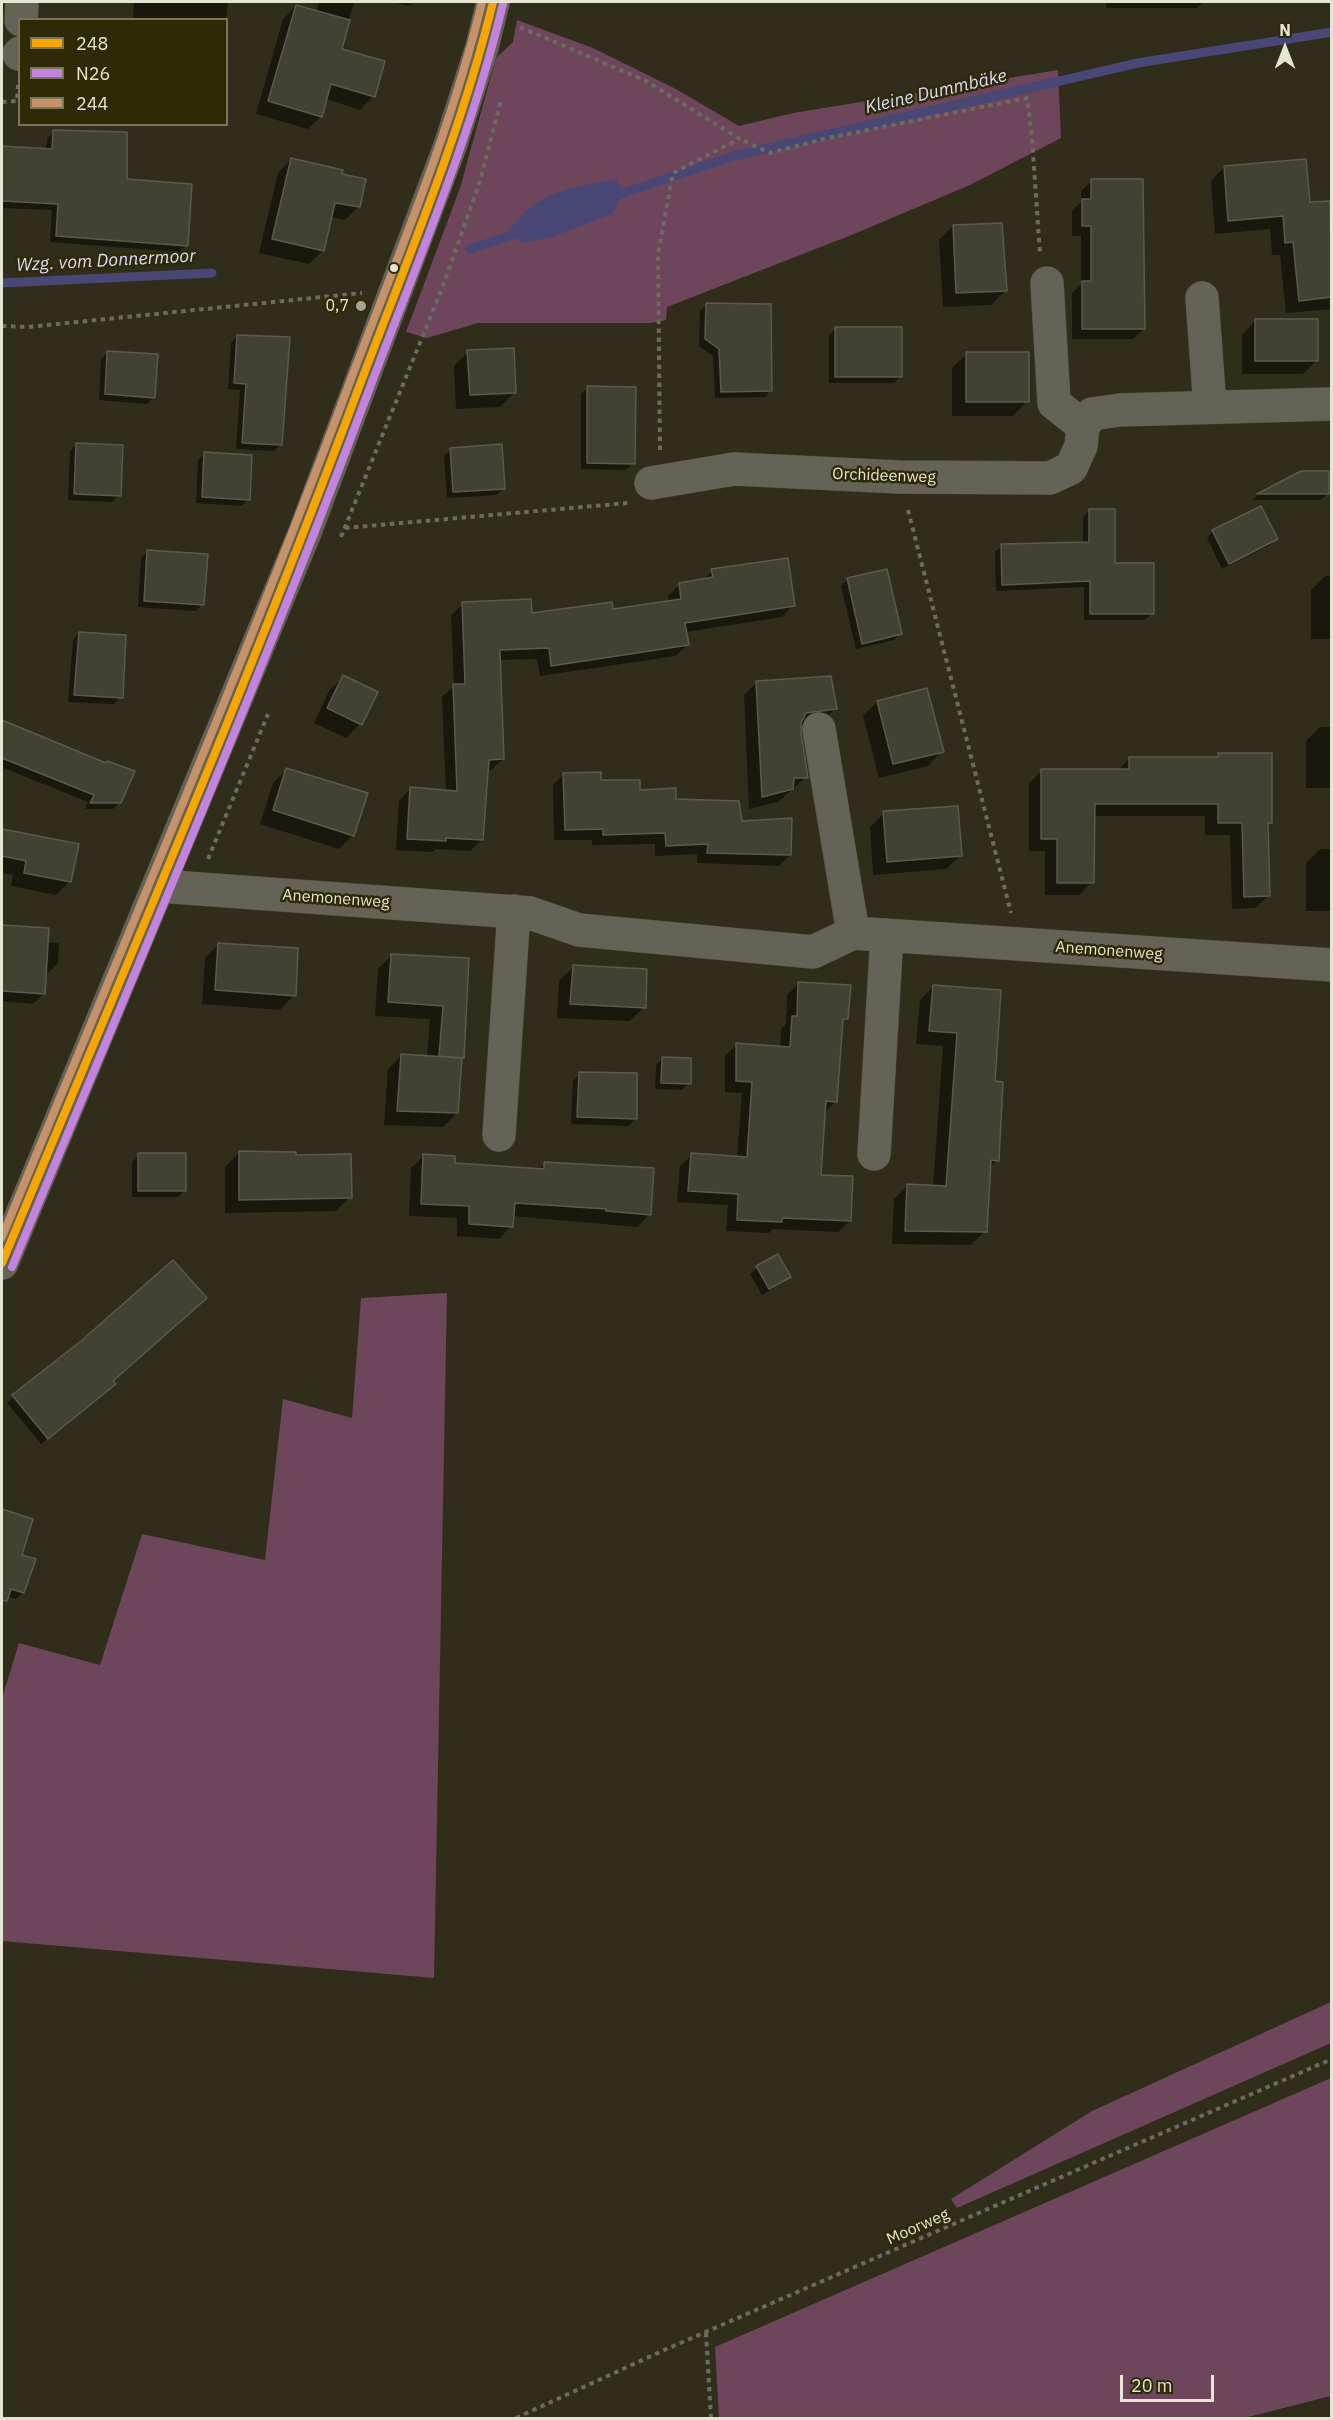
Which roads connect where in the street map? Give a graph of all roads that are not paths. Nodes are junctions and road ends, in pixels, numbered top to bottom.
1 (22, 2) edge
2 (492, 9) edge
3 (21, 18) edge
4 (1047, 283) road end
5 (1202, 298) dead end
6 (1332, 404) edge
7 (1210, 407) junction
8 (1083, 426) junction
9 (656, 483) road end
10 (819, 729) dead end
11 (159, 886) junction
12 (514, 911) junction
13 (853, 933) junction
14 (887, 935) junction
15 (1332, 965) edge
16 (499, 1135) dead end
17 (874, 1154) dead end
18 (2, 1263) edge

1 - 3 street
2 - 11 street
4 - 8 street
5 - 7 street
6 - 7 street
7 - 8 street
8 - 9 street, Orchideenweg
10 - 13 street
11 - 12 street, Anemonenweg
11 - 18 street
12 - 13 street, Anemonenweg
12 - 16 street
13 - 14 street, Anemonenweg
14 - 15 street, Anemonenweg
14 - 17 street

